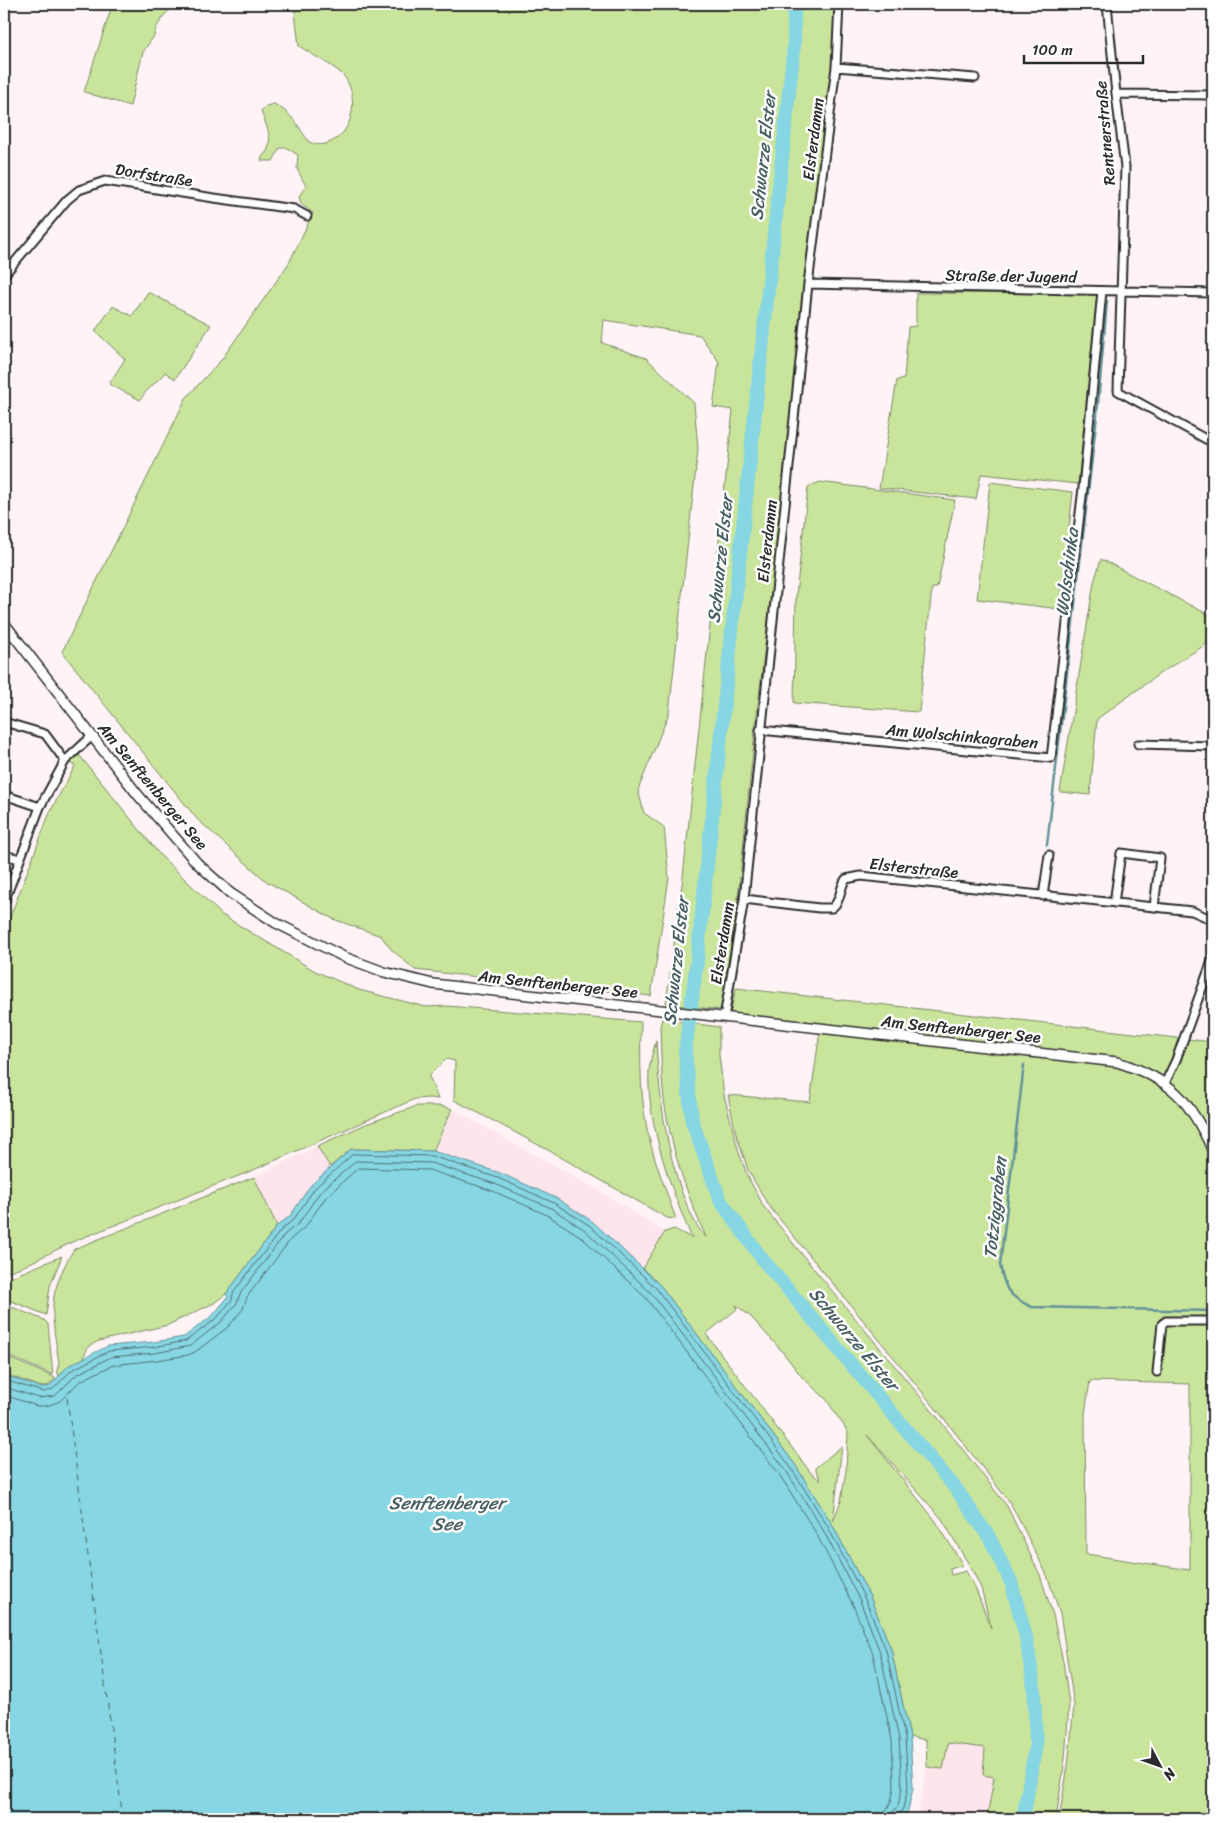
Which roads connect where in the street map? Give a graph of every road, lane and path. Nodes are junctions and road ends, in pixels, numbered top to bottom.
1 (839, 4) edge
2 (1107, 4) edge
3 (836, 67) junction
4 (975, 78) dead end
5 (1116, 94) junction
6 (1213, 95) edge
7 (307, 216) dead end
8 (4, 275) edge
9 (808, 284) junction
10 (1102, 291) junction
11 (1122, 291) junction
12 (1213, 293) edge
13 (1213, 444) edge
14 (4, 623) edge
15 (4, 722) edge
16 (760, 730) junction
17 (92, 736) junction
18 (1138, 744) dead end
19 (1213, 746) edge
20 (65, 761) junction
21 (4, 795) edge
22 (40, 807) junction
23 (4, 855) edge
24 (1049, 855) dead end
25 (20, 859) junction
26 (1043, 896) junction
27 (744, 899) junction
28 (4, 902) edge
29 (1114, 903) junction
30 (1154, 907) junction
31 (1213, 920) edge
32 (1213, 958) edge
33 (724, 1018) junction
34 (1165, 1083) junction
35 (1213, 1151) edge
36 (1213, 1321) edge
37 (1157, 1372) dead end

1 - 3 street, Elsterdamm
2 - 5 street, Rentnerstraße
3 - 4 street
3 - 9 street, Elsterdamm
5 - 6 street
5 - 11 street, Rentnerstraße
7 - 8 street, Dorfstraße
9 - 10 street, Straße der Jugend
9 - 16 street, Elsterdamm
10 - 11 street, Straße der Jugend
10 - 16 street, Am Wolschinkagraben
11 - 12 street, Straße der Jugend
11 - 13 street, Rentnerstraße
14 - 17 street, Am Senftenberger See
15 - 20 street
16 - 27 street, Elsterdamm
17 - 20 street
17 - 33 street, Am Senftenberger See
18 - 19 street
20 - 22 street
21 - 22 street
22 - 25 street
23 - 25 street
24 - 26 street
25 - 28 street
26 - 27 street, Elsterstraße
26 - 29 street, Elsterstraße
27 - 33 street, Elsterdamm
29 - 30 street, Elsterstraße
29 - 30 street
30 - 31 street, Elsterstraße
32 - 34 street
33 - 34 street, Am Senftenberger See
34 - 35 street, Am Senftenberger See
36 - 37 street

